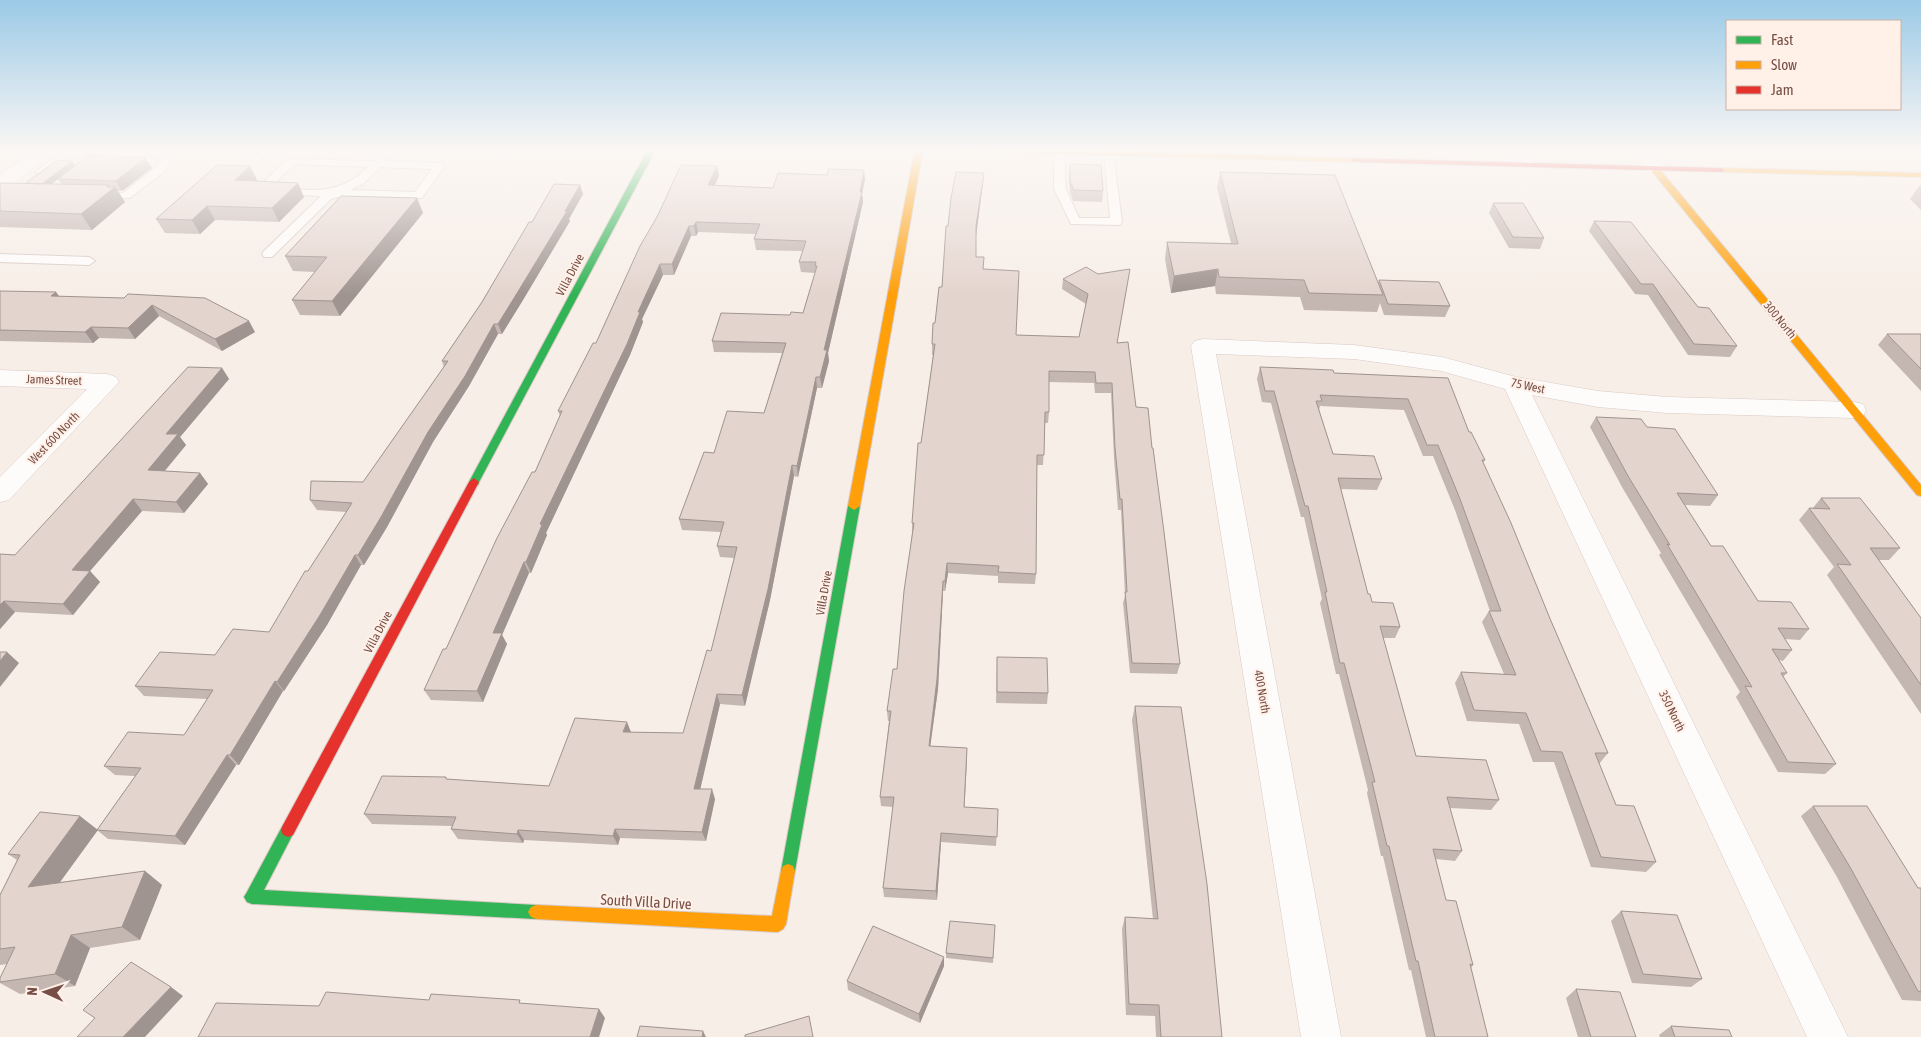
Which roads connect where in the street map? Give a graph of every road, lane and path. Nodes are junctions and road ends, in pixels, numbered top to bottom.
1 (327, 197) edge
2 (626, 197) edge
3 (910, 197) edge
4 (1064, 197) edge
5 (1114, 197) edge
6 (1678, 197) edge
7 (268, 254) dead end
8 (0, 258) edge
9 (89, 261) dead end
10 (1203, 346) joint
11 (0, 378) edge
12 (107, 382) joint
13 (1516, 384) junction
14 (1854, 410) junction
15 (1921, 492) edge
16 (0, 493) edge
17 (513, 910) joint
18 (778, 924) joint
19 (1321, 1037) edge
20 (1828, 1037) edge

1 - 7 lane
2 - 17 street, Villa Drive
3 - 18 street, Villa Drive
4 - 5 lane
6 - 14 street, 300 North
8 - 9 lane
10 - 13 street, 75 West
10 - 19 street, 400 North
11 - 12 street, James Street
12 - 16 street, West 600 North
13 - 14 street, 75 West
13 - 20 street, 350 North
14 - 15 street, 300 North
17 - 18 street, South Villa Drive

